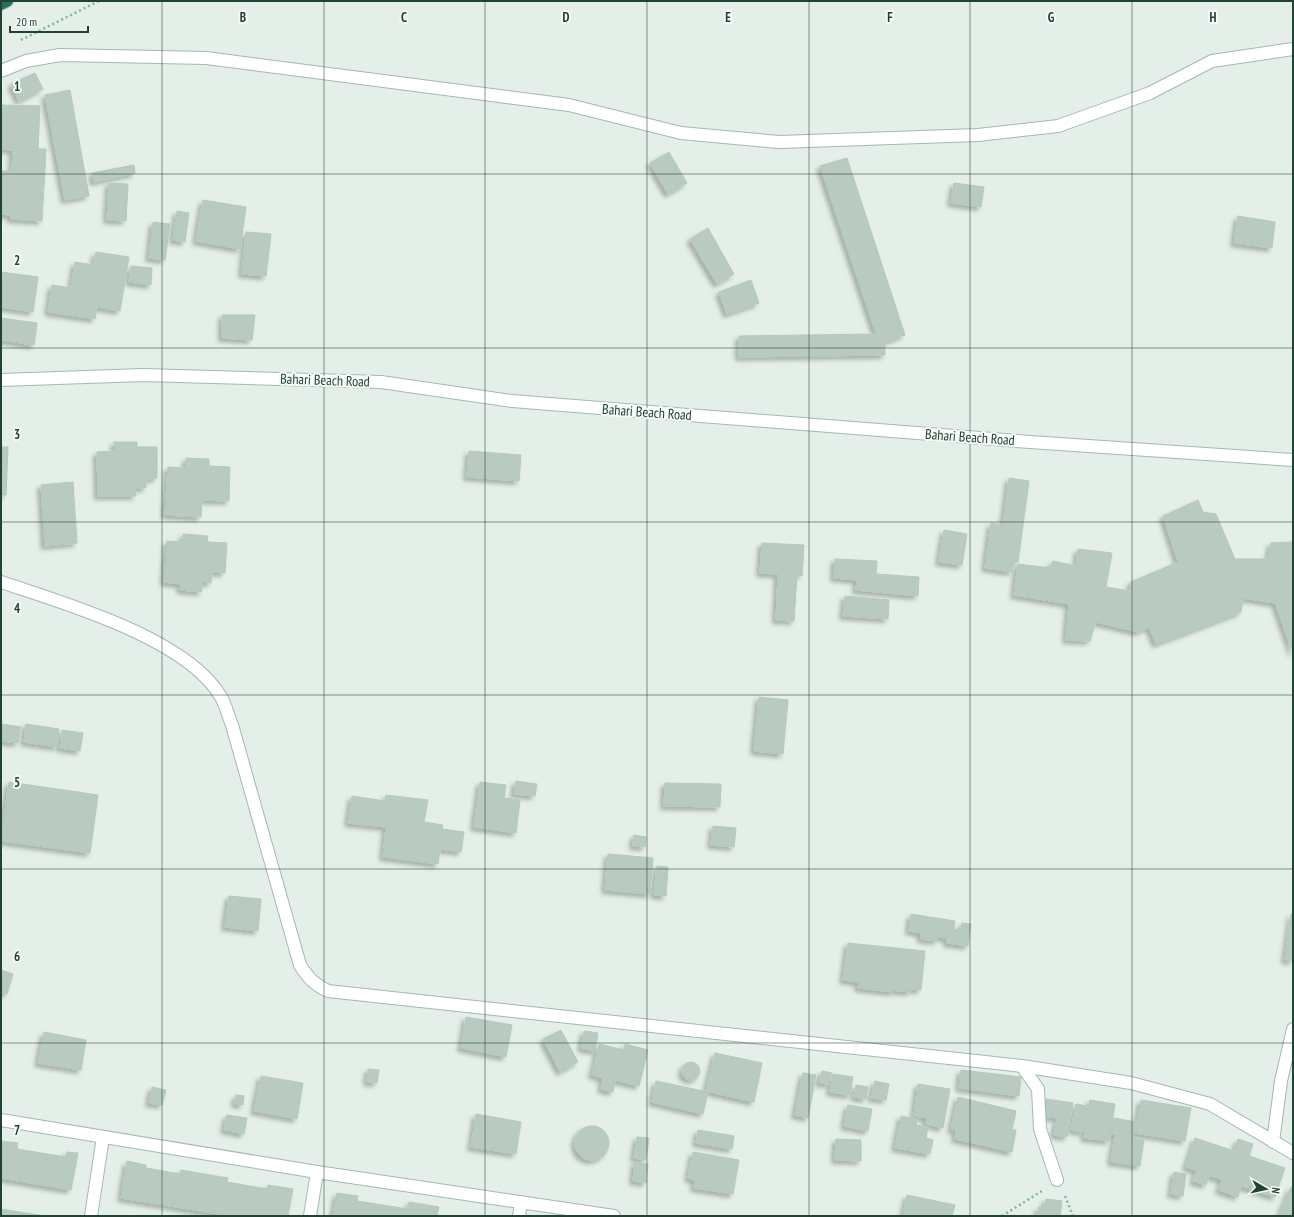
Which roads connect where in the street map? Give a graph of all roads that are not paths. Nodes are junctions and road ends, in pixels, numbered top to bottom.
1 (7, 1) edge
2 (1, 4) edge
3 (1293, 49) edge
4 (1, 71) edge
5 (1, 380) edge
6 (1293, 460) edge
7 (1, 582) edge
8 (1293, 1029) edge
9 (1022, 1066) junction
10 (1, 1120) edge
11 (102, 1137) junction
12 (1273, 1142) junction
13 (1293, 1153) edge
14 (317, 1172) junction
15 (1057, 1180) road end
16 (521, 1202) junction
17 (91, 1216) edge
18 (310, 1216) edge
19 (519, 1216) edge
20 (614, 1216) edge

1 - 2 highway
3 - 4 street
5 - 6 street, Bahari Beach Road
7 - 9 street
8 - 12 street
9 - 12 street
9 - 15 street
10 - 11 street
11 - 14 street
11 - 17 street
12 - 13 street
14 - 16 street
14 - 18 street
16 - 19 street
16 - 20 street

